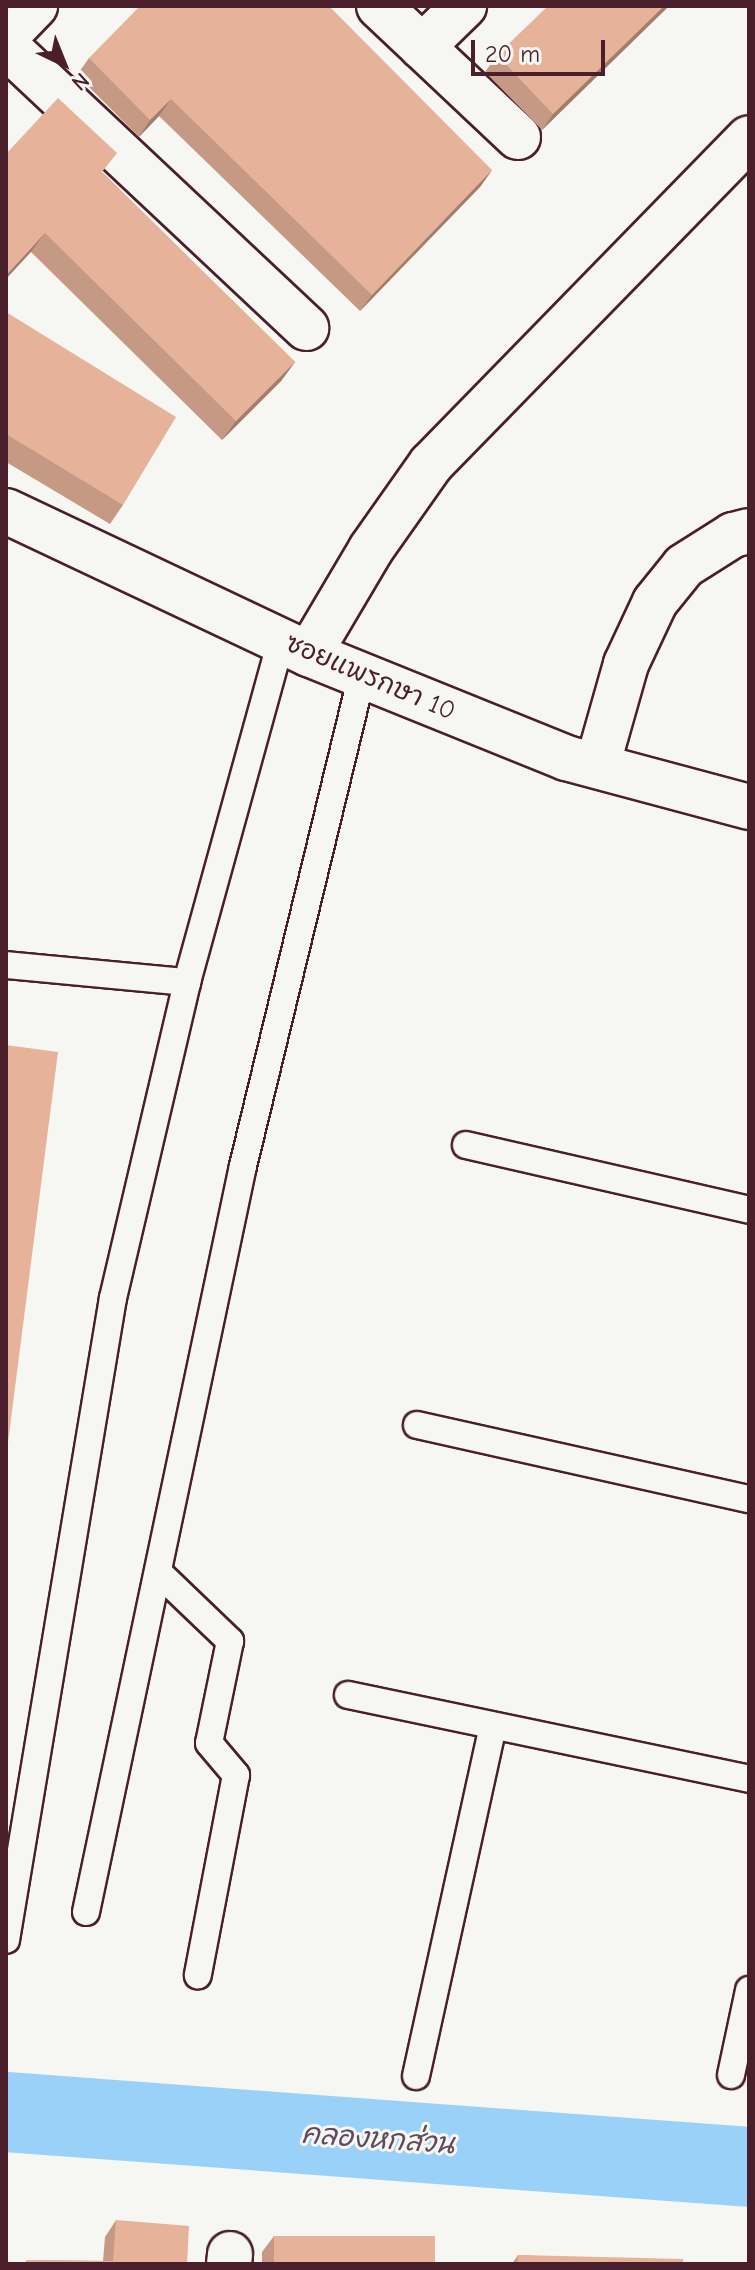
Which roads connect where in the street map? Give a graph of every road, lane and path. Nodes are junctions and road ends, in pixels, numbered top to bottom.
1 (35, 6) edge
2 (379, 6) edge
3 (464, 6) edge
4 (6, 36) edge
5 (6, 46) edge
6 (422, 47) junction
7 (518, 137) dead end
8 (749, 138) edge
9 (306, 328) dead end
10 (6, 511) edge
11 (749, 531) edge
12 (295, 648) junction
13 (362, 675) junction
14 (598, 763) junction
15 (749, 807) edge
16 (6, 965) edge
17 (187, 982) junction
18 (466, 1145) dead end
19 (749, 1210) edge
20 (417, 1425) dead end
21 (749, 1499) edge
22 (158, 1572) junction
23 (348, 1695) dead end
24 (493, 1726) junction
25 (749, 1779) edge
26 (86, 1912) dead end
27 (6, 1940) edge
28 (198, 1975) dead end
29 (749, 1990) edge
30 (731, 2075) dead end
31 (416, 2076) dead end

1 - 4 street
2 - 6 street
3 - 6 street
5 - 9 street
6 - 7 street
8 - 12 street
10 - 12 street, ซอยแพรกษา 10
11 - 14 street
12 - 13 street, ซอยแพรกษา 10
12 - 17 lane
13 - 14 street, ซอยแพรกษา 10
13 - 22 lane
14 - 15 street, ซอยแพรกษา 10
16 - 17 lane
17 - 27 lane
18 - 19 lane
20 - 21 lane
22 - 26 lane
22 - 28 lane
23 - 24 lane
24 - 25 lane
24 - 31 lane
29 - 30 lane

